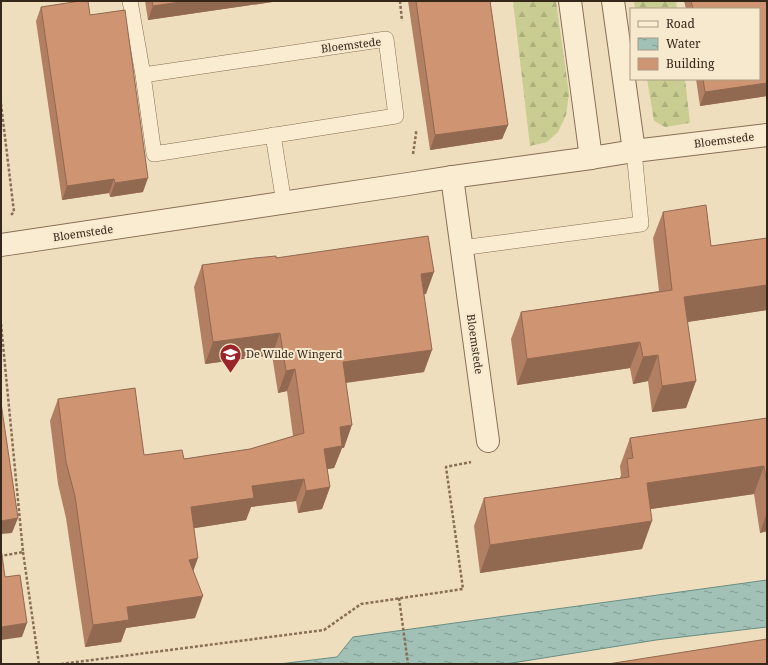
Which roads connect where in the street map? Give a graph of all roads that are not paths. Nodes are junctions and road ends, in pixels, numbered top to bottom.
1 (130, 1) edge
2 (570, 1) edge
3 (613, 1) edge
4 (143, 74) junction
5 (273, 135) junction
6 (767, 135) edge
7 (634, 151) junction
8 (591, 158) junction
9 (452, 177) junction
10 (284, 203) junction
11 (1, 245) edge
12 (461, 248) junction
13 (488, 441) road end

1 - 4 lane, Bloemstede
2 - 8 street
3 - 7 street
4 - 5 lane, Bloemstede
4 - 5 lane, Bloemstede
5 - 10 lane
6 - 7 street, Bloemstede
7 - 8 street, Bloemstede
7 - 12 lane
8 - 9 street, Bloemstede
9 - 10 street, Bloemstede
9 - 12 street, Bloemstede
10 - 11 street, Bloemstede
12 - 13 street, Bloemstede

